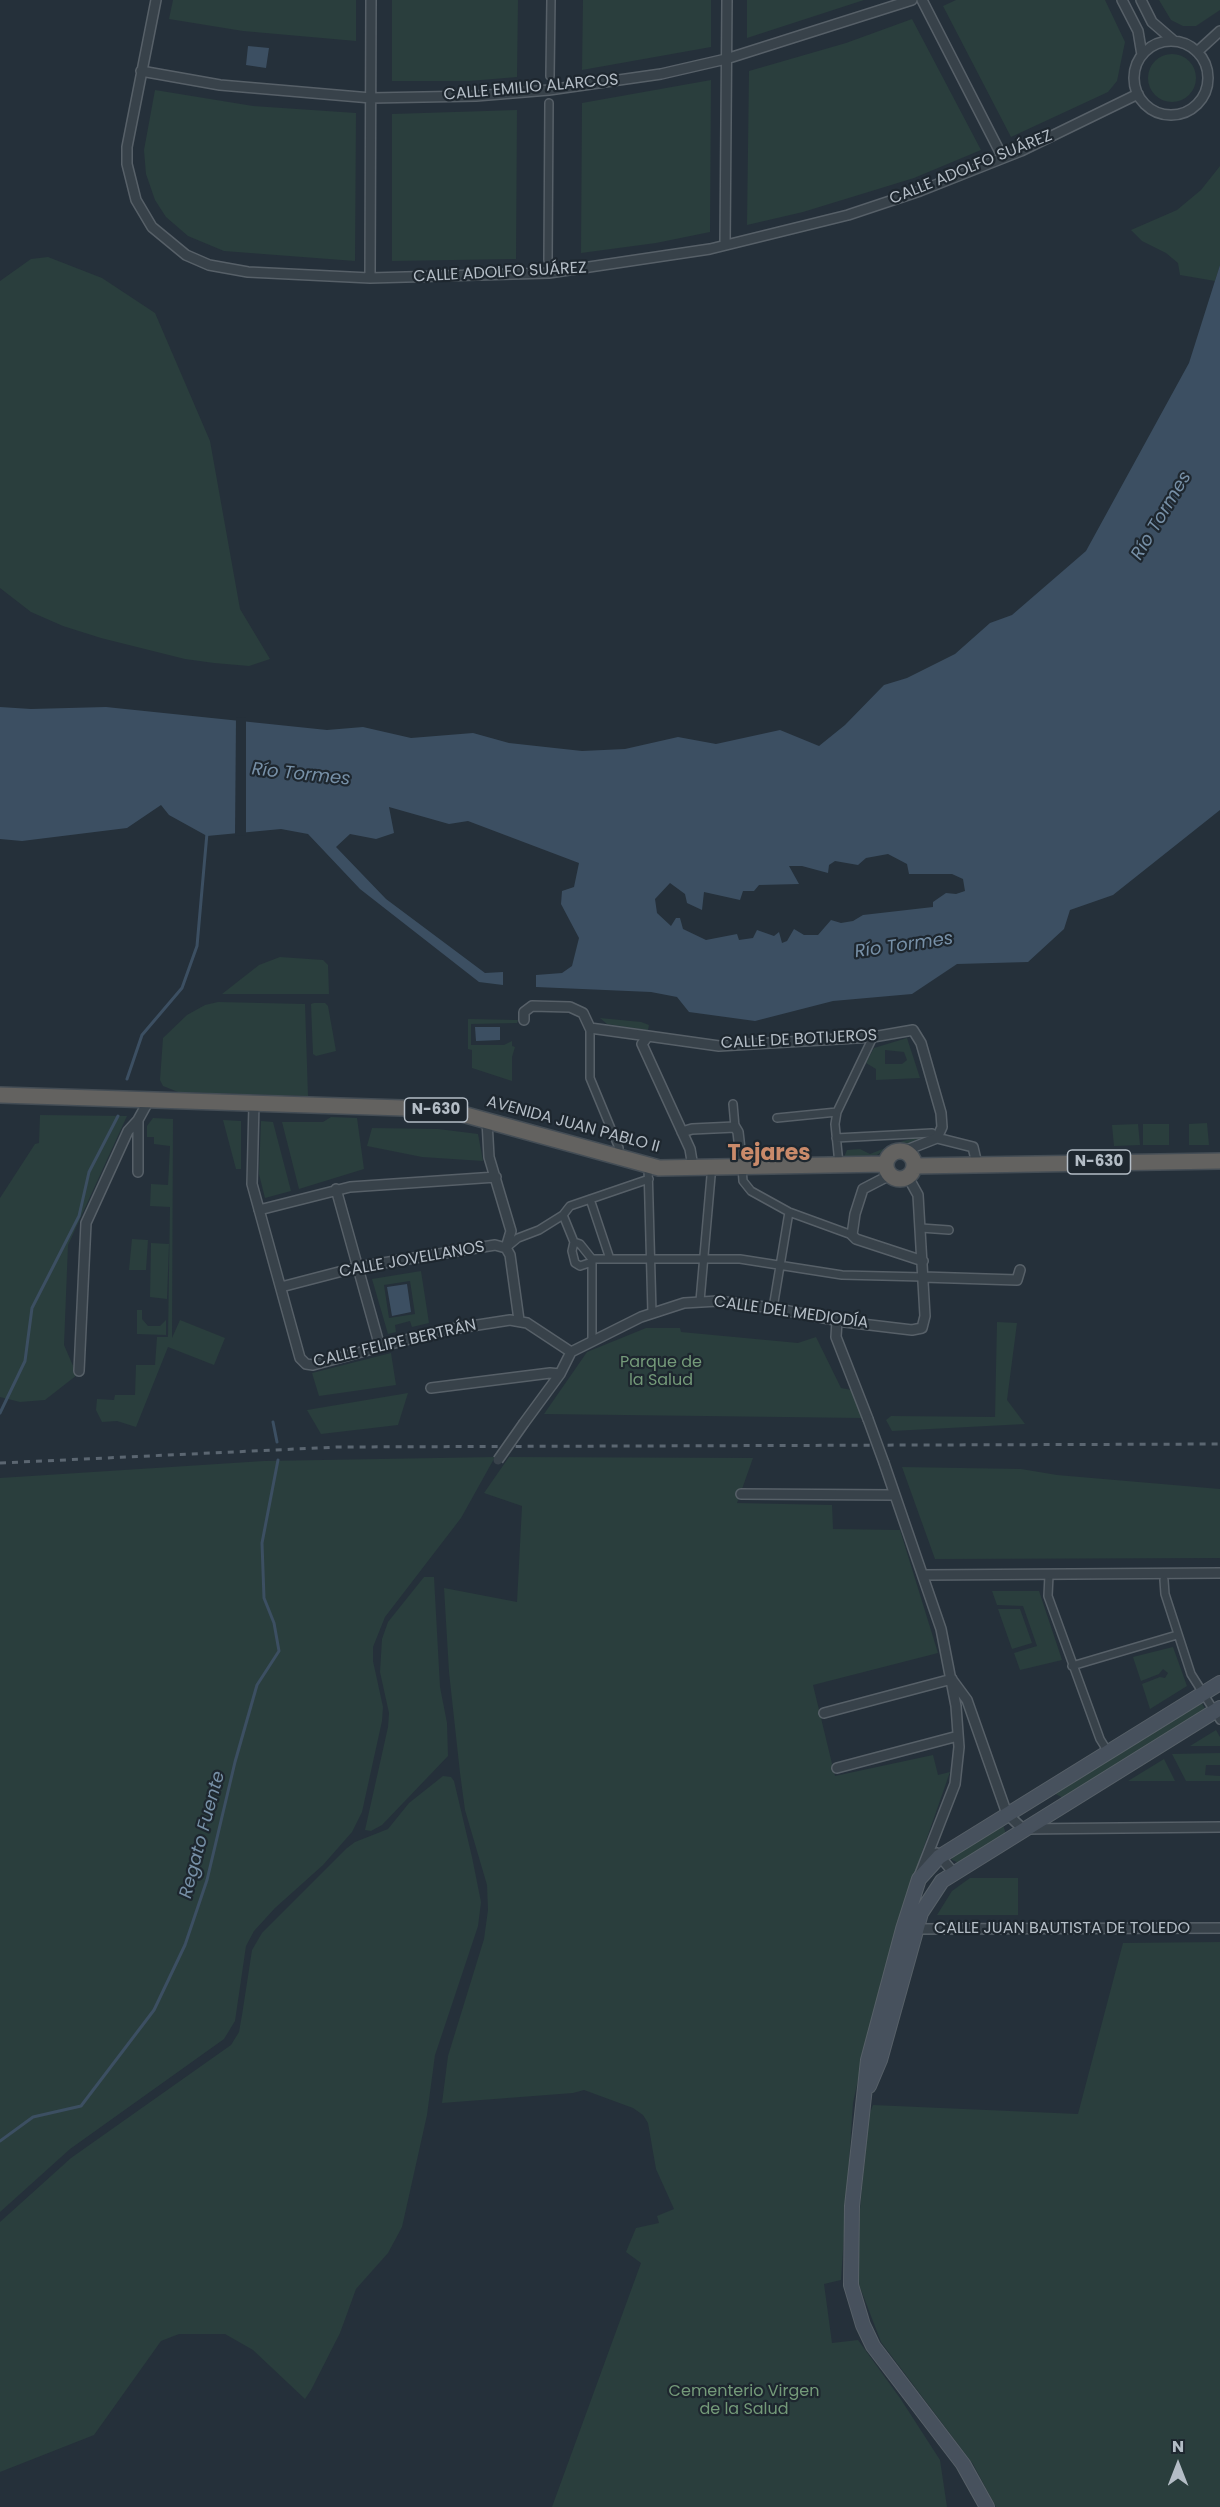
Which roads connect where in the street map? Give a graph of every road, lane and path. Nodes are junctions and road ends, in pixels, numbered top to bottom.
1 (156, 0) edge
2 (371, 0) edge
3 (551, 0) edge
4 (727, 0) edge
5 (912, 0) edge
6 (922, 0) edge
7 (1122, 0) edge
8 (1141, 0) edge
9 (1220, 31) edge
10 (1174, 41) junction
11 (1197, 52) junction
12 (1142, 55) junction
13 (726, 59) junction
14 (141, 71) junction
15 (550, 76) dead end
16 (1138, 94) junction
17 (371, 98) junction
18 (549, 103) dead end
19 (1003, 158) junction
20 (725, 246) junction
21 (548, 260) dead end
22 (370, 278) junction
23 (524, 1020) dead end
24 (590, 1028) junction
25 (873, 1037) junction
26 (646, 1038) junction
27 (0, 1095) edge
28 (149, 1100) junction
29 (254, 1104) junction
30 (733, 1104) dead end
31 (837, 1112) junction
32 (777, 1118) dead end
33 (138, 1120) junction
34 (487, 1120) junction
35 (735, 1127) junction
36 (682, 1132) junction
37 (935, 1135) junction
38 (836, 1138) junction
39 (904, 1151) junction
40 (618, 1158) junction
41 (1220, 1161) edge
42 (839, 1164) junction
43 (977, 1164) junction
44 (693, 1167) junction
45 (742, 1167) junction
46 (911, 1171) junction
47 (138, 1172) dead end
48 (649, 1173) junction
49 (884, 1174) junction
50 (711, 1176) dead end
51 (496, 1177) junction
52 (336, 1190) junction
53 (590, 1199) junction
54 (259, 1210) junction
55 (789, 1212) junction
56 (563, 1215) junction
57 (921, 1228) junction
58 (948, 1230) dead end
59 (852, 1235) junction
60 (574, 1242) junction
61 (506, 1248) junction
62 (610, 1259) junction
63 (704, 1259) junction
64 (592, 1260) junction
65 (650, 1260) junction
66 (923, 1261) junction
67 (780, 1266) junction
68 (358, 1267) junction
69 (1020, 1270) dead end
70 (923, 1277) junction
71 (281, 1287) junction
72 (700, 1301) junction
73 (773, 1308) junction
74 (652, 1313) junction
75 (519, 1320) junction
76 (837, 1320) junction
77 (591, 1340) junction
78 (380, 1347) junction
79 (572, 1352) junction
80 (79, 1371) dead end
81 (560, 1374) junction
82 (431, 1388) dead end
83 (498, 1460) dead end
84 (741, 1494) dead end
85 (895, 1495) junction
86 (1220, 1574) edge
87 (923, 1575) junction
88 (1049, 1575) junction
89 (1164, 1580) dead end
90 (1177, 1635) junction
91 (1072, 1666) junction
92 (952, 1679) junction
93 (1220, 1683) edge
94 (1203, 1694) junction
95 (824, 1713) dead end
96 (1218, 1713) edge
97 (958, 1736) junction
98 (1108, 1752) junction
99 (837, 1768) dead end
100 (1059, 1807) junction
101 (1007, 1814) junction
102 (1220, 1827) edge
103 (1064, 1828) junction
104 (1023, 1829) junction
105 (931, 1841) junction
106 (939, 1857) junction
107 (953, 1872) junction
108 (919, 1879) junction
109 (1220, 1928) edge
110 (910, 1929) junction
111 (987, 2507) edge

1 - 14 street, CALLE ADOLFO SUÁREZ
2 - 17 street
3 - 15 street
4 - 13 street
5 - 13 street, CALLE EMILIO ALARCOS
6 - 19 street
7 - 12 street
8 - 10 street
9 - 11 street
10 - 11 street
10 - 12 street
11 - 16 street
12 - 16 street
13 - 17 street, CALLE EMILIO ALARCOS
13 - 20 street
14 - 17 street, CALLE EMILIO ALARCOS
14 - 22 street, CALLE ADOLFO SUÁREZ
16 - 19 street, CALLE ADOLFO SUÁREZ
17 - 22 street
18 - 21 street
19 - 20 street, CALLE ADOLFO SUÁREZ
20 - 22 street, CALLE ADOLFO SUÁREZ
23 - 24 street
24 - 26 street, CALLE DE BOTIJEROS
24 - 40 street
25 - 26 street, CALLE DE BOTIJEROS
25 - 31 street
25 - 37 street, CALLE DE BOTIJEROS
26 - 36 street
27 - 28 highway, AVENIDA JUAN PABLO II / N-630
28 - 29 highway, AVENIDA JUAN PABLO II / N-630
28 - 33 street
29 - 34 highway, AVENIDA JUAN PABLO II / N-630
29 - 54 street
30 - 35 street
31 - 32 street
31 - 38 street
33 - 47 street
33 - 80 street
34 - 40 highway, AVENIDA JUAN PABLO II / N-630
34 - 51 street
35 - 36 street
35 - 45 street
36 - 44 street
37 - 38 street
37 - 39 street
37 - 43 street
38 - 42 street
39 - 46 highway
39 - 49 highway
40 - 48 highway, AVENIDA JUAN PABLO II / N-630
41 - 43 highway, N-630
42 - 45 highway, AVENIDA JUAN PABLO II / N-630
42 - 49 highway, AVENIDA JUAN PABLO II / N-630
43 - 46 highway, AVENIDA JUAN PABLO II / N-630
44 - 45 highway, AVENIDA JUAN PABLO II / N-630
44 - 48 highway, AVENIDA JUAN PABLO II / N-630
45 - 55 street
46 - 49 highway, AVENIDA JUAN PABLO II / N-630
46 - 57 street
48 - 53 street, CALLE JOVELLANOS
48 - 65 street
49 - 59 street
50 - 63 street
51 - 52 street
51 - 61 street
52 - 54 street
52 - 68 street
53 - 56 street, CALLE JOVELLANOS
53 - 62 street
54 - 71 street
55 - 59 street
55 - 67 street
56 - 60 street
56 - 61 street, CALLE JOVELLANOS
57 - 58 street
57 - 66 street
59 - 66 street
60 - 64 street
60 - 64 street
61 - 68 street, CALLE JOVELLANOS
61 - 75 street
62 - 64 street
62 - 65 street
63 - 65 street
63 - 67 street
63 - 72 street
64 - 77 street
65 - 74 street
66 - 70 street
67 - 70 street
67 - 73 street
68 - 71 street, CALLE JOVELLANOS
68 - 78 street
69 - 70 street
70 - 76 street, CALLE DEL MEDIODÍA
71 - 78 street, CALLE FELIPE BERTRÁN
72 - 73 street, CALLE DEL MEDIODÍA
72 - 74 street, CALLE DEL MEDIODÍA
73 - 76 street, CALLE DEL MEDIODÍA
74 - 77 street, CALLE DEL MEDIODÍA
75 - 78 street, CALLE FELIPE BERTRÁN
75 - 79 street
76 - 85 street, bridge
77 - 79 street, CALLE DEL MEDIODÍA
79 - 81 street
81 - 82 street
81 - 83 street, bridge
84 - 85 street
85 - 87 street
86 - 88 street
87 - 88 street
87 - 92 street
88 - 91 street
89 - 90 street
90 - 91 street
90 - 94 street
91 - 98 street
92 - 95 street
92 - 97 street
92 - 101 street
93 - 94 main road
94 - 96 street
94 - 98 main road
96 - 100 main road
97 - 99 street
97 - 105 street
98 - 101 main road
100 - 103 street
100 - 104 main road
101 - 104 street
101 - 106 main road
102 - 103 street
103 - 104 street
104 - 107 main road
105 - 106 street
105 - 108 street
106 - 107 street
106 - 108 main road
107 - 110 main road
108 - 110 main road
109 - 110 street, CALLE JUAN BAUTISTA DE TOLEDO
110 - 111 main road

